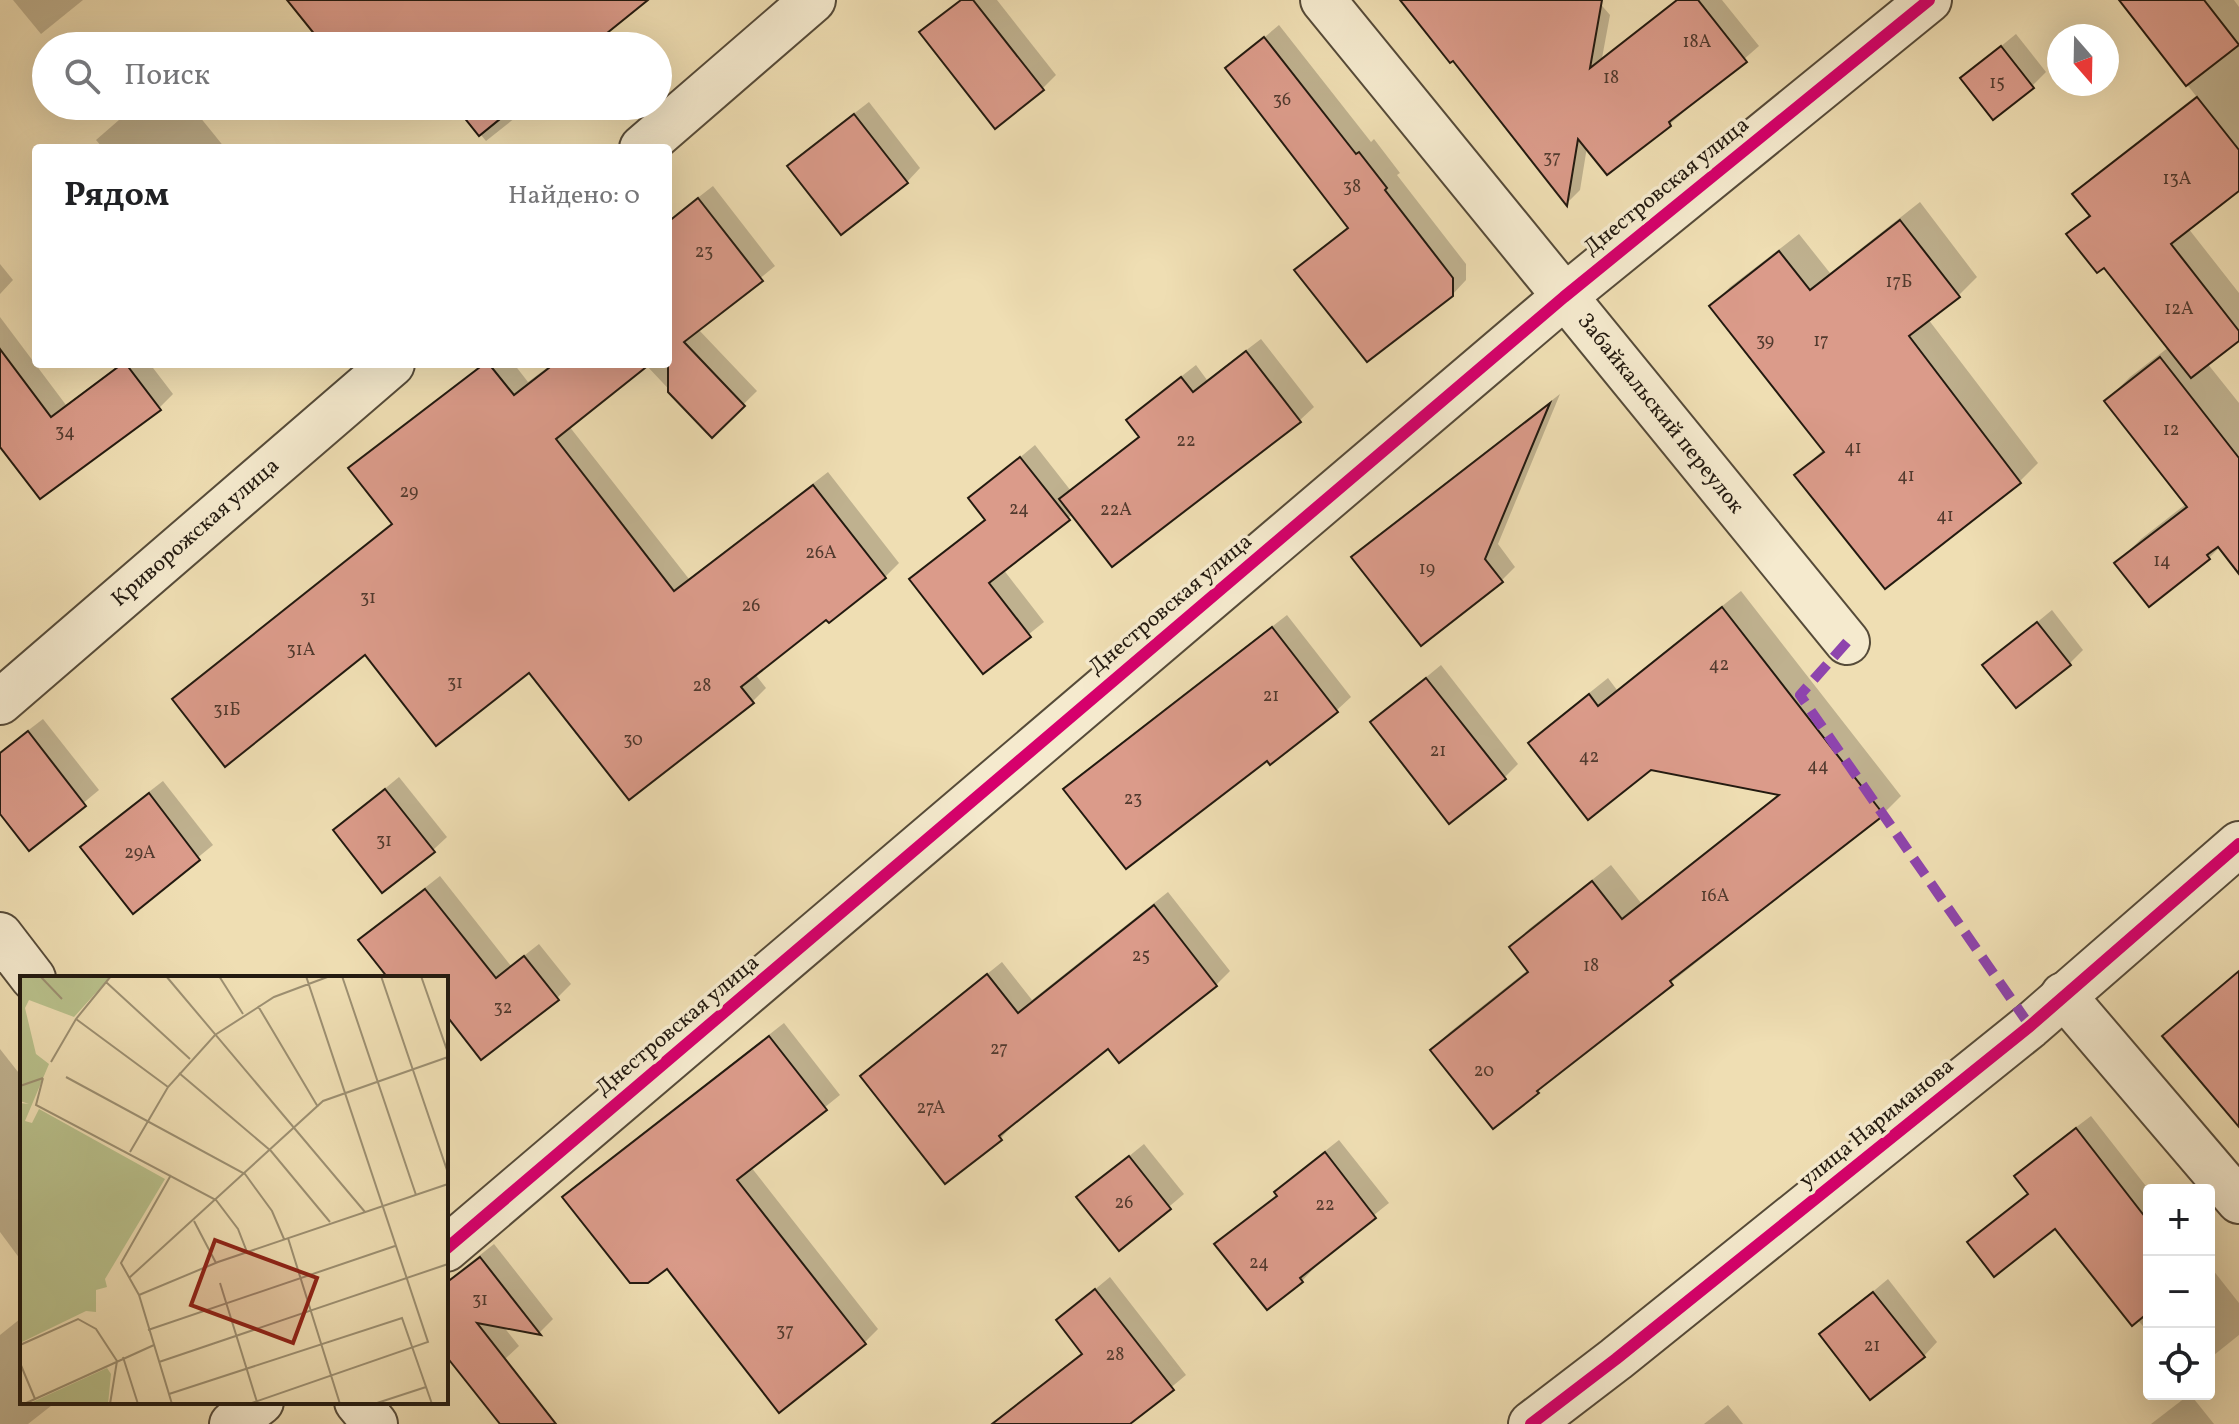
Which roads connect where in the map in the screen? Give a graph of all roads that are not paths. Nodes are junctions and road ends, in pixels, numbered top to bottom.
1 (813, 0) edge
2 (1323, 0) edge
3 (1929, 0) edge
4 (647, 144) edge
5 (1564, 297) junction
6 (387, 368) edge
7 (1847, 642) dead end
8 (0, 702) edge
9 (2239, 844) edge
10 (0, 935) edge
11 (31, 976) edge
12 (2063, 995) junction
13 (2239, 1201) edge
14 (448, 1247) edge
15 (258, 1404) edge
16 (359, 1404) edge
17 (232, 1424) edge
18 (375, 1424) edge
19 (1531, 1424) edge

1 - 4 street
2 - 5 street, Забайкальский переулок
3 - 5 street, Днестровская улица
5 - 7 street, Забайкальский переулок
5 - 14 street, Днестровская улица
6 - 8 street, Криворожская улица
9 - 12 street, улица Нариманова
10 - 11 street
12 - 13 street
12 - 19 street, улица Нариманова
15 - 17 street
16 - 18 street

